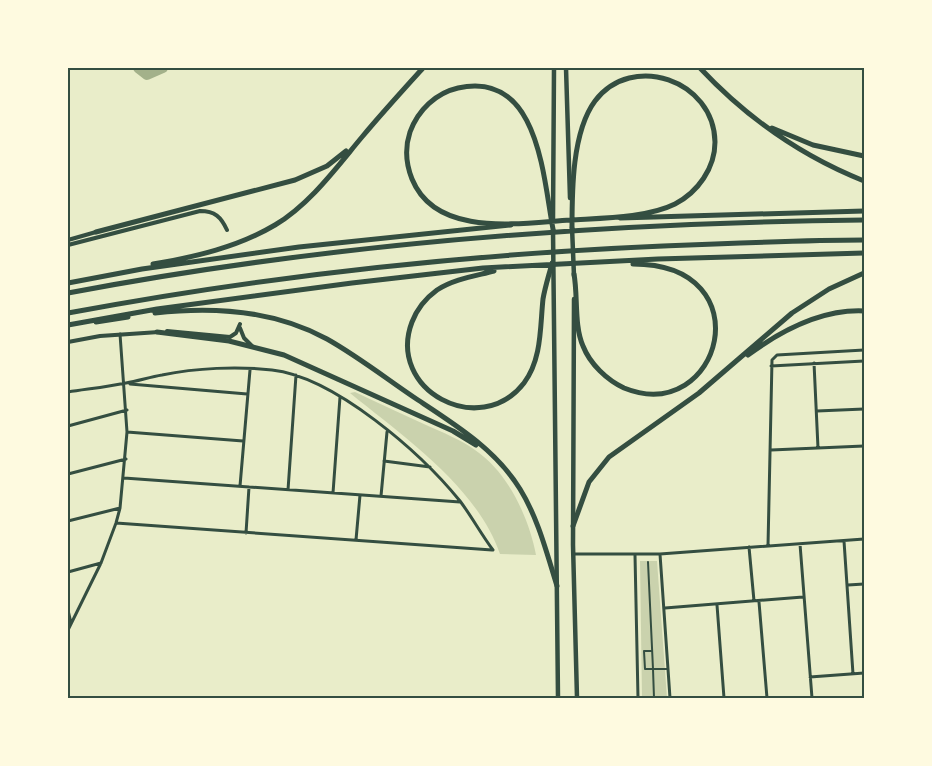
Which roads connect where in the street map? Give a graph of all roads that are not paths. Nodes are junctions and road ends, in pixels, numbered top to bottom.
1 (423, 68) edge
2 (554, 68) edge
3 (566, 68) edge
4 (700, 68) edge
5 (758, 121) junction
6 (365, 133) junction
7 (864, 156) edge
8 (864, 181) edge
9 (864, 211) edge
10 (600, 218) junction
11 (864, 220) edge
12 (524, 222) junction
13 (572, 228) junction
14 (553, 229) junction
15 (227, 230) dead end
16 (96, 232) joint
17 (68, 240) edge
18 (864, 240) edge
19 (68, 245) edge
20 (864, 253) edge
21 (602, 261) junction
22 (552, 262) junction
23 (499, 269) junction
24 (864, 273) edge
25 (574, 274) junction
26 (68, 282) edge
27 (68, 293) edge
28 (864, 311) edge
29 (68, 313) edge
30 (68, 326) edge
31 (157, 332) junction
32 (120, 334) junction
33 (68, 342) edge
34 (253, 346) junction
35 (864, 350) edge
36 (864, 361) edge
37 (814, 363) junction
38 (771, 366) junction
39 (249, 370) junction
40 (296, 375) junction
41 (716, 379) junction
42 (125, 384) junction
43 (68, 392) edge
44 (247, 394) junction
45 (340, 397) junction
46 (864, 409) edge
47 (127, 410) junction
48 (817, 411) junction
49 (68, 426) edge
50 (387, 431) junction
51 (127, 432) junction
52 (243, 441) junction
53 (864, 446) edge
54 (818, 448) junction
55 (771, 450) junction
56 (490, 454) junction
57 (126, 459) junction
58 (384, 462) junction
59 (430, 467) junction
60 (68, 474) edge
61 (124, 478) junction
62 (240, 486) junction
63 (249, 487) junction
64 (288, 490) junction
65 (333, 493) junction
66 (360, 495) junction
67 (381, 496) junction
68 (460, 502) junction
69 (120, 508) junction
70 (68, 522) edge
71 (116, 523) junction
72 (573, 526) junction
73 (246, 532) junction
74 (864, 539) edge
75 (356, 540) junction
76 (844, 541) junction
77 (800, 544) junction
78 (768, 546) junction
79 (750, 547) junction
80 (573, 554) junction
81 (660, 554) junction
82 (635, 555) junction
83 (100, 562) junction
84 (648, 562) dead end
85 (68, 572) edge
86 (864, 584) edge
87 (848, 585) junction
88 (557, 586) junction
89 (803, 597) junction
90 (754, 601) junction
91 (759, 601) junction
92 (717, 604) junction
93 (665, 608) junction
94 (68, 610) edge
95 (71, 624) junction
96 (68, 630) edge
97 (652, 651) junction
98 (653, 669) junction
99 (668, 669) junction
100 (864, 673) edge
101 (853, 674) junction
102 (810, 677) junction
103 (558, 699) edge
104 (577, 699) edge
105 (638, 699) edge
106 (654, 699) edge
107 (670, 699) edge
108 (724, 699) edge
109 (767, 699) edge
110 (812, 699) edge

1 - 6 highway
2 - 14 highway
3 - 13 highway
4 - 5 highway
5 - 7 highway
5 - 8 highway
6 - 16 highway
6 - 26 highway
9 - 10 highway
10 - 12 highway
10 - 13 highway
11 - 27 highway
12 - 14 highway
12 - 26 highway
13 - 25 highway
14 - 22 highway
15 - 19 street
16 - 17 street
18 - 29 highway
20 - 21 highway
21 - 23 highway
21 - 25 highway
22 - 23 highway
22 - 88 highway
23 - 30 highway
24 - 41 highway
25 - 72 highway
28 - 41 highway
30 - 56 highway
31 - 32 street
31 - 34 highway
31 - 34 street
32 - 33 street
32 - 42 street
34 - 56 highway
35 - 38 street
36 - 37 street
37 - 38 street
37 - 48 street
38 - 55 street
39 - 40 street
39 - 42 street
39 - 44 street
40 - 45 street
40 - 64 street
41 - 72 highway
42 - 43 street
42 - 44 street
42 - 47 street
44 - 52 street
45 - 50 street
45 - 65 street
46 - 48 street
47 - 49 street
47 - 51 street
48 - 54 street
50 - 58 street
50 - 59 street
51 - 52 street
51 - 57 street
52 - 62 street
53 - 54 street
54 - 55 street
55 - 78 street
56 - 88 highway
57 - 60 street
57 - 61 street
58 - 59 street
58 - 67 street
59 - 68 street
61 - 62 street
61 - 69 street
62 - 63 street
63 - 64 street
63 - 73 street
64 - 65 street
65 - 66 street
66 - 67 street
66 - 75 street
67 - 68 street
68 - 75 street
69 - 70 street
69 - 71 street
71 - 73 street
71 - 83 street
72 - 80 highway
73 - 75 street
74 - 76 street
76 - 77 street
76 - 87 street
77 - 78 street
77 - 89 street
78 - 79 street
79 - 81 street
79 - 90 street
80 - 82 street
80 - 104 highway
81 - 82 street
81 - 93 street
82 - 105 street
83 - 85 street
83 - 95 street
84 - 97 street
86 - 87 street
87 - 101 street
88 - 103 highway
89 - 91 street
89 - 102 street
90 - 91 street
90 - 92 street
91 - 109 street
92 - 93 street
92 - 108 street
93 - 99 street
94 - 95 street
95 - 96 street
97 - 98 street
97 - 98 street
98 - 99 street
98 - 106 street
99 - 107 street
100 - 101 street
101 - 102 street
102 - 110 street

